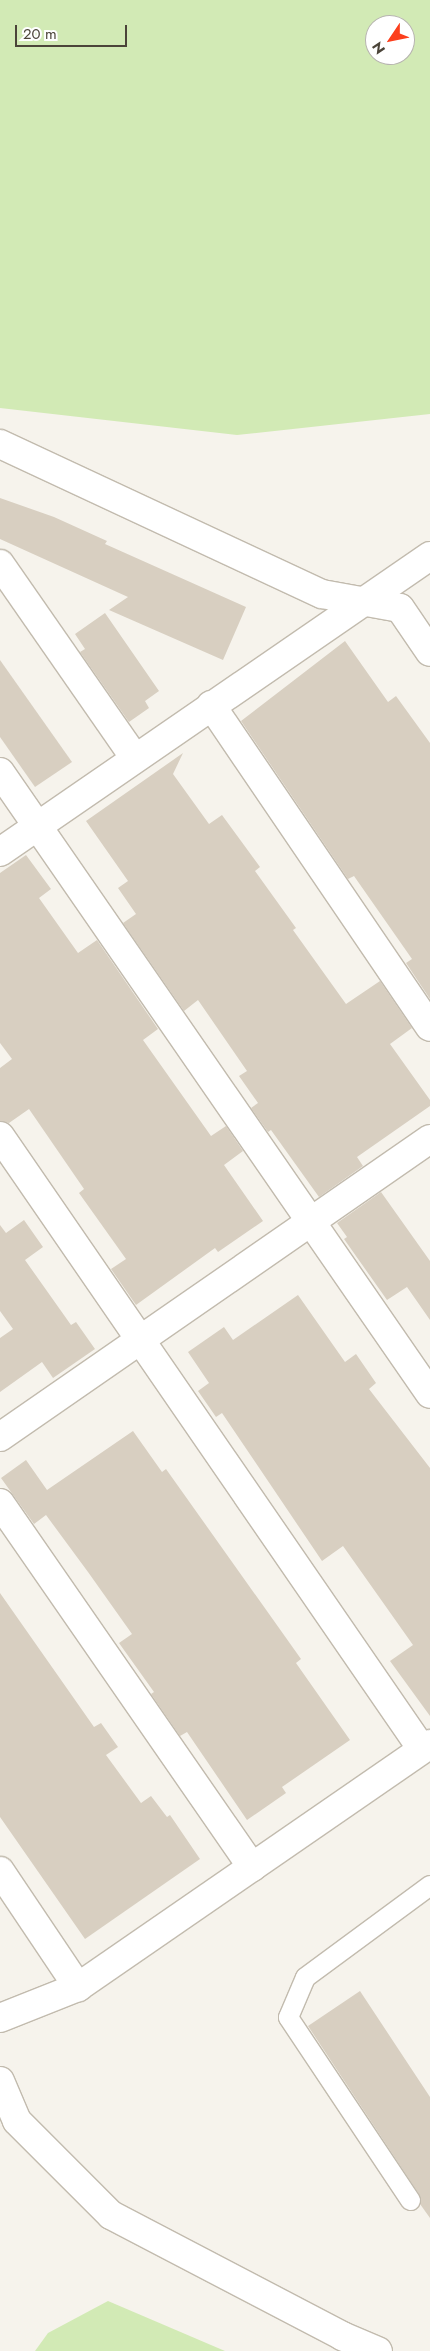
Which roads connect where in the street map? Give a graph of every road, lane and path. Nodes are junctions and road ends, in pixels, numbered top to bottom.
1 (0, 444) edge
2 (430, 556) edge
3 (0, 564) edge
4 (365, 600) junction
5 (430, 652) edge
6 (211, 705) junction
7 (135, 758) junction
8 (0, 772) edge
9 (37, 826) junction
10 (0, 852) edge
11 (430, 1027) edge
12 (0, 1136) edge
13 (430, 1139) edge
14 (311, 1223) junction
15 (141, 1342) junction
16 (430, 1394) edge
17 (0, 1437) edge
18 (0, 1503) edge
19 (426, 1747) edge
20 (252, 1867) junction
21 (0, 1871) edge
22 (429, 1890) edge
23 (78, 1988) junction
24 (0, 2018) edge
25 (0, 2081) edge
26 (410, 2200) dead end
27 (378, 2351) edge

1 - 4 street
2 - 4 street
3 - 7 street
4 - 5 street
4 - 6 street
6 - 7 street
6 - 11 street
7 - 9 street
8 - 9 street
9 - 10 street
9 - 14 street
12 - 15 street
13 - 14 street
14 - 15 street
14 - 16 street
15 - 17 street
15 - 19 street
18 - 20 street
19 - 20 street
20 - 23 street
21 - 23 street
22 - 26 lane
23 - 24 street
25 - 27 street

